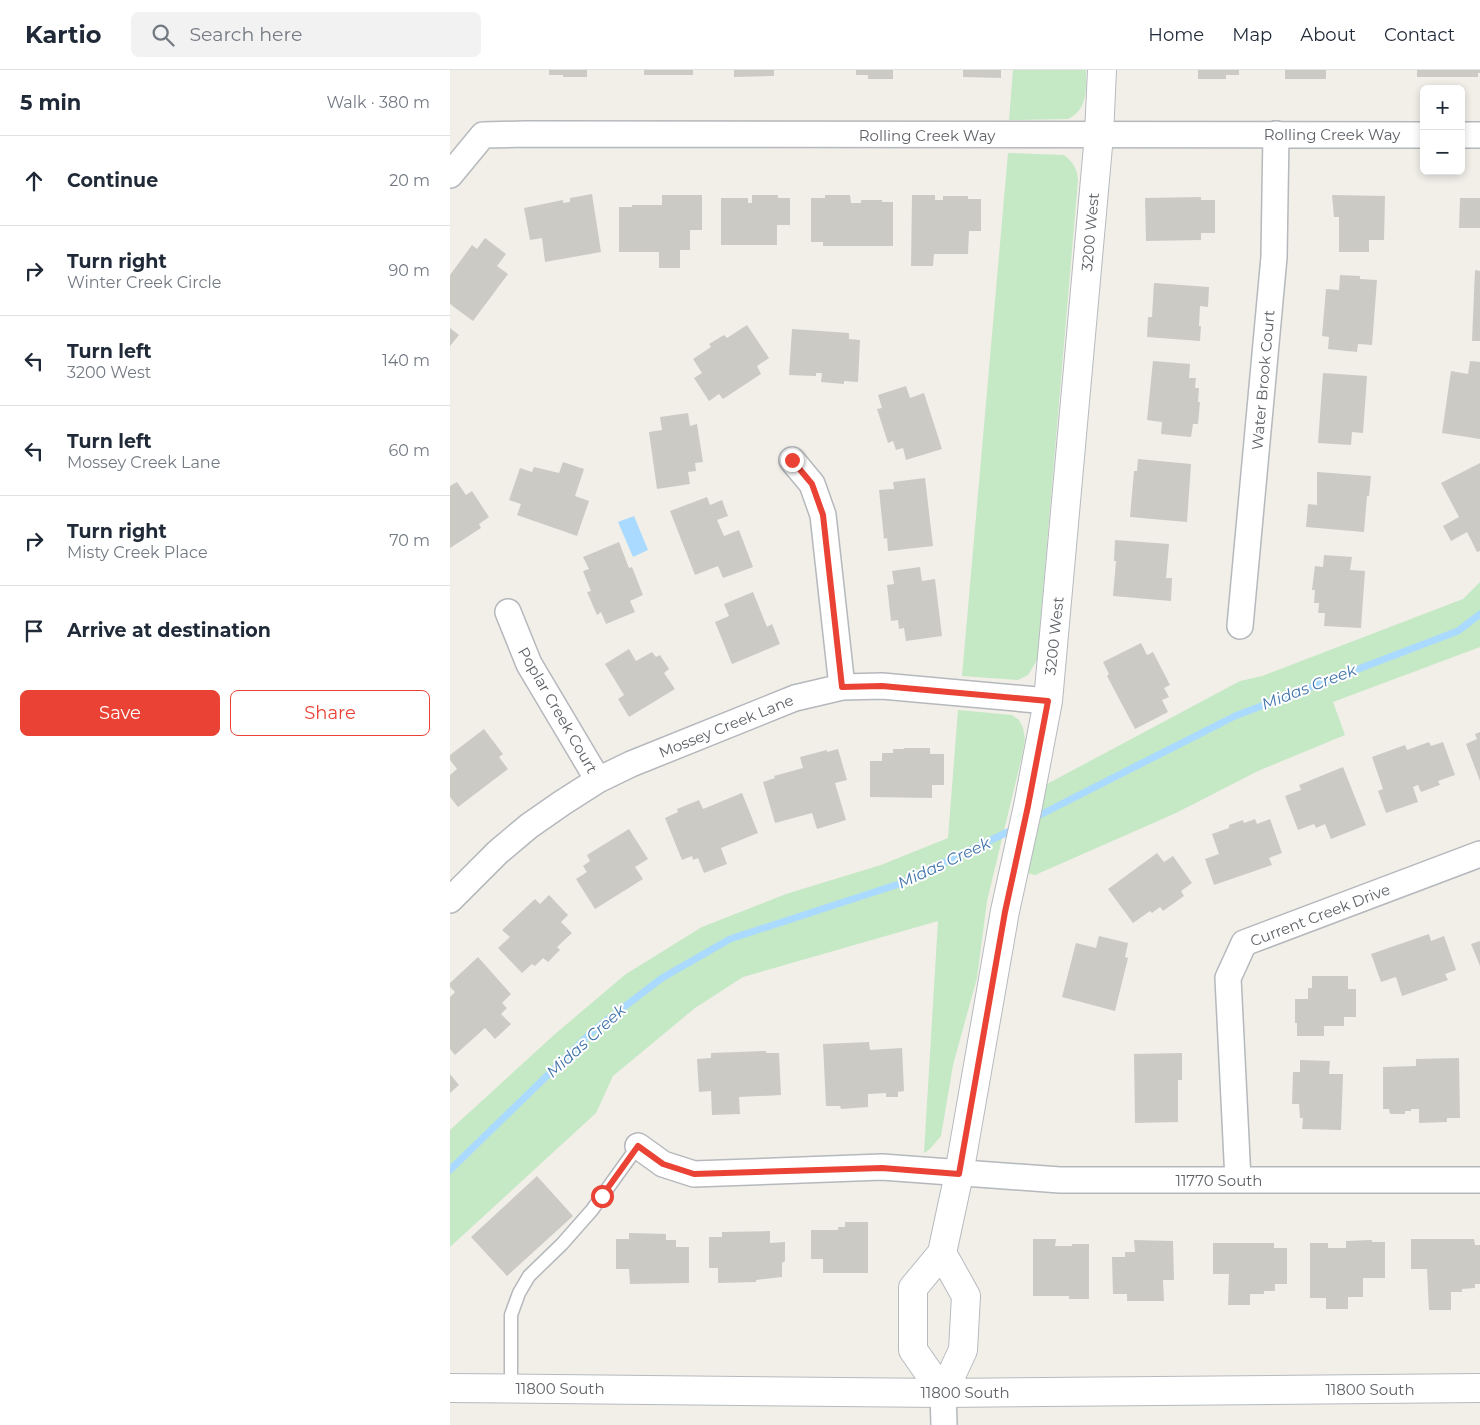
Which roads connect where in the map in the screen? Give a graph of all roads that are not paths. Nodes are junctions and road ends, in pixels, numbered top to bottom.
1 (1102, 70) edge
2 (1276, 134) junction
3 (1420, 134) edge
4 (1099, 135) junction
5 (1465, 135) edge
6 (1480, 135) edge
7 (450, 175) edge
8 (792, 460) dead end
9 (508, 612) dead end
10 (1240, 626) dead end
11 (842, 687) junction
12 (1048, 701) junction
13 (598, 780) junction
14 (1480, 854) edge
15 (450, 900) edge
16 (638, 1146) joint
17 (959, 1174) junction
18 (1238, 1180) junction
19 (1480, 1180) edge
20 (942, 1253) junction
21 (450, 1388) edge
22 (511, 1388) junction
23 (1480, 1388) edge
24 (943, 1393) junction
25 (944, 1425) edge

1 - 4 street, 3200 West
2 - 3 street, Rolling Creek Way
2 - 4 street, Rolling Creek Way
2 - 10 street, Water Brook Court
4 - 7 street, Rolling Creek Way
4 - 12 street, 3200 West
5 - 6 street
8 - 11 street
9 - 13 street, Poplar Creek Court
11 - 12 street, Mossey Creek Lane
11 - 13 street, Mossey Creek Lane
12 - 17 street, 3200 West
13 - 15 street, Mossey Creek Lane
14 - 18 street, Current Creek Drive
16 - 17 street, 11770 South
16 - 22 lane
17 - 18 street, 11770 South
17 - 20 street, 3200 West
18 - 19 street, 11770 South
20 - 24 street
20 - 24 street, 3200 West
21 - 22 street, 11800 South
22 - 24 street, 11800 South
23 - 24 street, 11800 South
24 - 25 street

